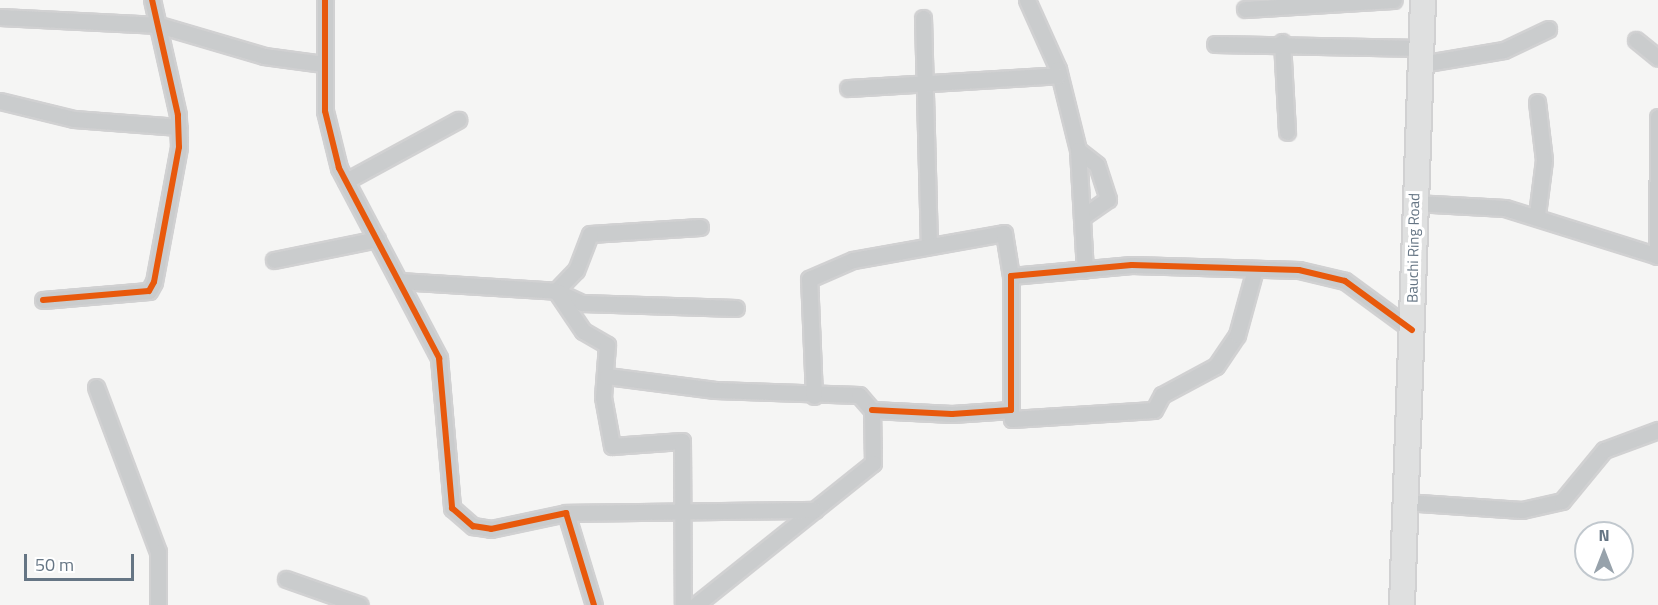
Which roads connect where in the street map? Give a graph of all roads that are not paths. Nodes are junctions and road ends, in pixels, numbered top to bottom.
1 (152, 0) edge
2 (325, 0) edge
3 (1394, 0) edge
4 (1423, 0) edge
5 (1028, 1) edge
6 (1245, 9) dead end
7 (0, 17) edge
8 (923, 18) dead end
9 (159, 25) junction
10 (1548, 28) dead end
11 (1636, 40) dead end
12 (1282, 42) junction
13 (1215, 44) dead end
14 (1421, 56) junction
15 (1658, 58) edge
16 (323, 64) junction
17 (1059, 75) junction
18 (922, 84) junction
19 (848, 88) dead end
20 (0, 101) edge
21 (1537, 102) dead end
22 (1658, 117) edge
23 (458, 120) dead end
24 (178, 127) junction
25 (1287, 132) dead end
26 (1078, 150) junction
27 (346, 181) junction
28 (1414, 203) junction
29 (1538, 215) junction
30 (1082, 217) junction
31 (700, 227) dead end
32 (377, 239) junction
33 (929, 246) junction
34 (1657, 256) edge
35 (274, 260) dead end
36 (1255, 269) junction
37 (1085, 270) junction
38 (1011, 276) junction
39 (399, 281) junction
40 (556, 291) junction
41 (43, 300) dead end
42 (736, 308) dead end
43 (1412, 330) junction
44 (607, 376) junction
45 (96, 387) dead end
46 (814, 396) junction
47 (872, 410) junction
48 (1011, 410) junction
49 (1658, 430) edge
50 (1404, 502) junction
51 (682, 509) junction
52 (815, 510) junction
53 (566, 513) junction
54 (286, 579) dead end
55 (158, 605) edge
56 (360, 605) edge
57 (594, 605) edge
58 (683, 605) edge
59 (696, 605) edge
60 (1402, 605) edge

1 - 9 street
2 - 16 street
3 - 6 street
4 - 14 main road, Bauchi Ring Road
5 - 17 street
7 - 9 street
8 - 18 street
9 - 16 street
9 - 24 street
10 - 14 street
11 - 15 street
12 - 13 street
12 - 14 street
12 - 25 street
14 - 28 main road, Bauchi Ring Road
16 - 27 street
17 - 18 street
17 - 26 street
18 - 19 street
18 - 33 street
20 - 24 street
21 - 29 street
22 - 34 street
23 - 27 street
24 - 41 street
26 - 30 street
26 - 30 street
27 - 32 street
28 - 29 street
28 - 43 main road, Bauchi Ring Road
29 - 34 street
30 - 37 street
31 - 40 street
32 - 35 street
32 - 39 street
33 - 38 street
33 - 46 street
36 - 37 street
36 - 43 street
36 - 48 street
37 - 38 street
38 - 48 street
39 - 40 street
39 - 53 street
40 - 42 street
40 - 44 street
43 - 50 main road, Bauchi Ring Road
44 - 46 street
44 - 51 street
45 - 55 street
46 - 47 street
47 - 48 street
47 - 52 street
49 - 50 street
50 - 60 main road, Bauchi Ring Road
51 - 52 street
51 - 53 street
51 - 58 street
52 - 59 street
53 - 57 street
54 - 56 street

